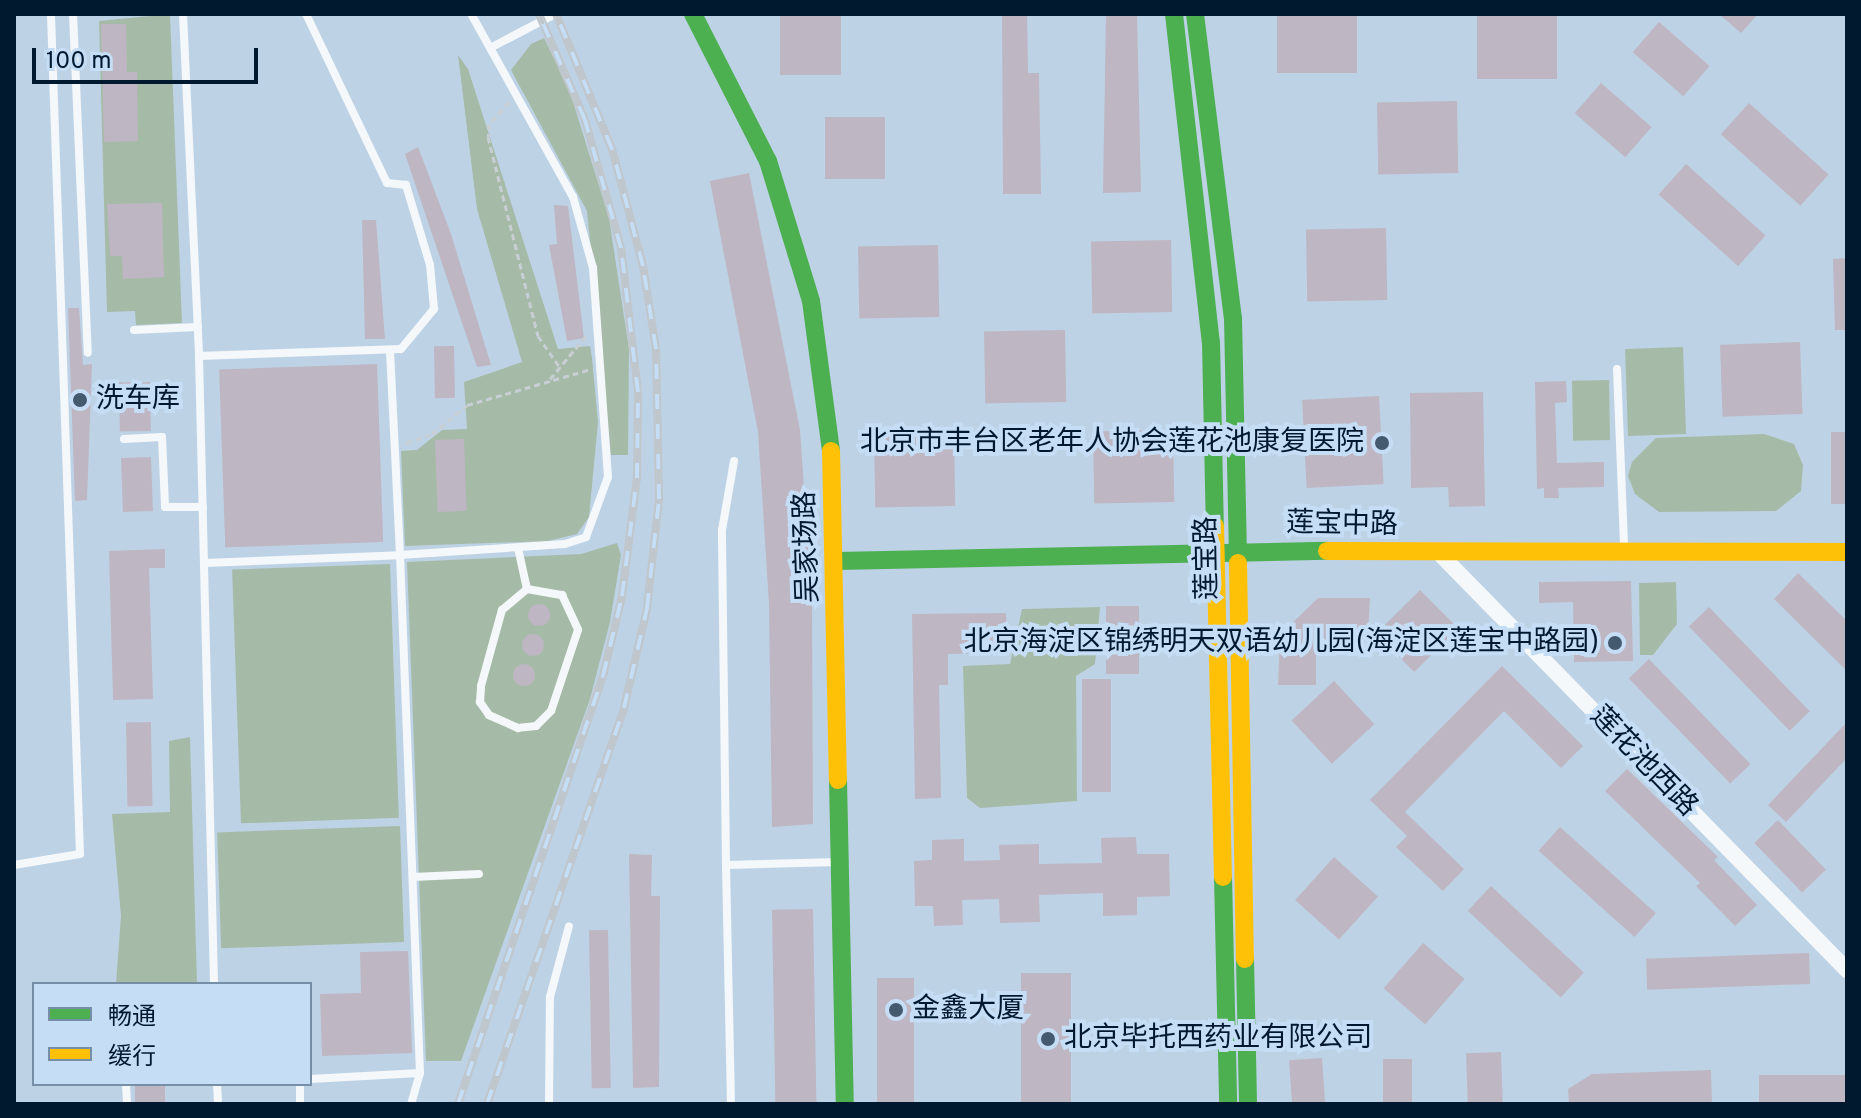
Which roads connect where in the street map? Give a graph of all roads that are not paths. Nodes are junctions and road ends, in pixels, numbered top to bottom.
1 (51, 14) edge
2 (73, 14) edge
3 (183, 14) edge
4 (306, 14) edge
5 (471, 14) edge
6 (555, 14) edge
7 (693, 14) edge
8 (1174, 14) edge
9 (1195, 14) edge
10 (492, 47) junction
11 (198, 327) junction
12 (134, 330) dead end
13 (390, 350) junction
14 (88, 353) dead end
15 (199, 356) junction
16 (1617, 369) dead end
17 (124, 439) dead end
18 (734, 461) dead end
19 (203, 507) junction
20 (518, 548) junction
21 (1236, 551) junction
22 (1214, 552) junction
23 (1624, 552) junction
24 (1847, 552) edge
25 (1440, 554) junction
26 (400, 555) junction
27 (837, 561) junction
28 (204, 563) junction
29 (527, 589) junction
30 (844, 862) junction
31 (14, 865) edge
32 (726, 865) junction
33 (479, 874) dead end
34 (413, 877) junction
35 (569, 926) dead end
36 (1847, 970) edge
37 (214, 982) edge
38 (420, 1073) junction
39 (312, 1079) edge
40 (411, 1104) edge
41 (549, 1104) edge
42 (731, 1104) edge
43 (845, 1104) edge
44 (1228, 1104) edge
45 (1248, 1104) edge

1 - 31 lane
2 - 14 lane
3 - 11 lane
4 - 13 lane
5 - 10 lane
6 - 10 lane
7 - 27 main road, 吴家场路
8 - 22 main road, 莲宝路
9 - 21 main road, 莲宝路
10 - 20 lane
11 - 12 lane
11 - 15 lane
13 - 15 lane
13 - 26 lane
15 - 19 lane
16 - 23 lane
17 - 19 lane
18 - 32 lane
19 - 28 lane
20 - 26 lane
20 - 29 lane
21 - 22 main road, 莲宝中路
21 - 25 main road, 莲宝中路
21 - 45 main road, 莲宝路
22 - 27 main road, 莲宝中路
22 - 44 main road, 莲宝路
23 - 24 main road, 莲宝中路
23 - 25 main road, 莲宝中路
25 - 36 street, 莲花池西路
26 - 28 lane
26 - 34 lane
27 - 30 main road, 吴家场路
28 - 37 lane
29 - 29 lane
30 - 32 lane
30 - 43 main road, 吴家场路
32 - 42 lane
33 - 34 lane
34 - 38 lane
35 - 41 lane
38 - 39 lane
38 - 40 lane

